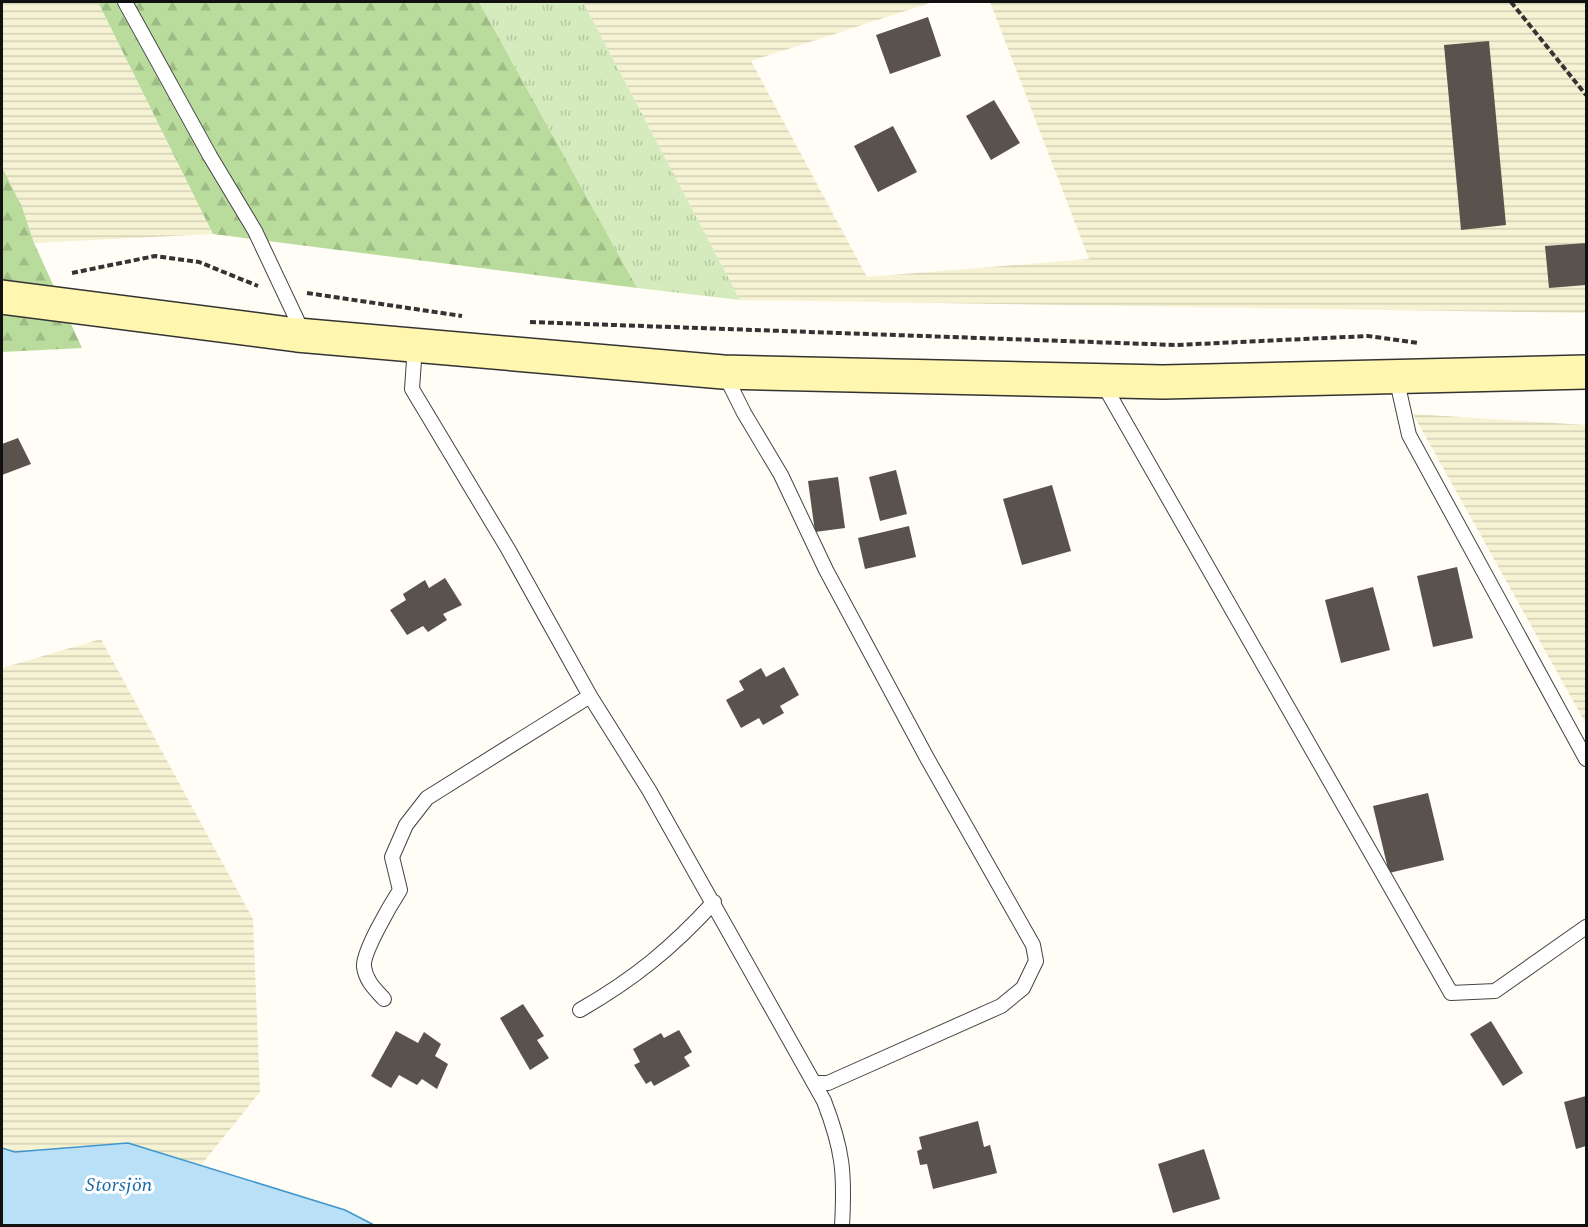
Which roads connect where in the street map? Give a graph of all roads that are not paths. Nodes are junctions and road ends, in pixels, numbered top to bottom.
1 (125, 2) edge
2 (2, 297) edge
3 (297, 335) junction
4 (415, 345) junction
5 (723, 372) junction
6 (1587, 372) edge
7 (1396, 377) junction
8 (1101, 381) junction
9 (590, 696) junction
10 (1587, 759) edge
11 (714, 902) junction
12 (1587, 927) edge
13 (384, 999) dead end
14 (580, 1010) dead end
15 (815, 1083) junction
16 (842, 1226) edge

1 - 3 lane
2 - 3 main road
3 - 4 main road
4 - 5 main road
4 - 9 lane
5 - 8 main road
5 - 15 lane
6 - 7 main road
7 - 8 main road
7 - 10 lane
8 - 12 lane
9 - 11 lane
9 - 13 lane
11 - 14 lane
11 - 15 lane
15 - 16 lane

